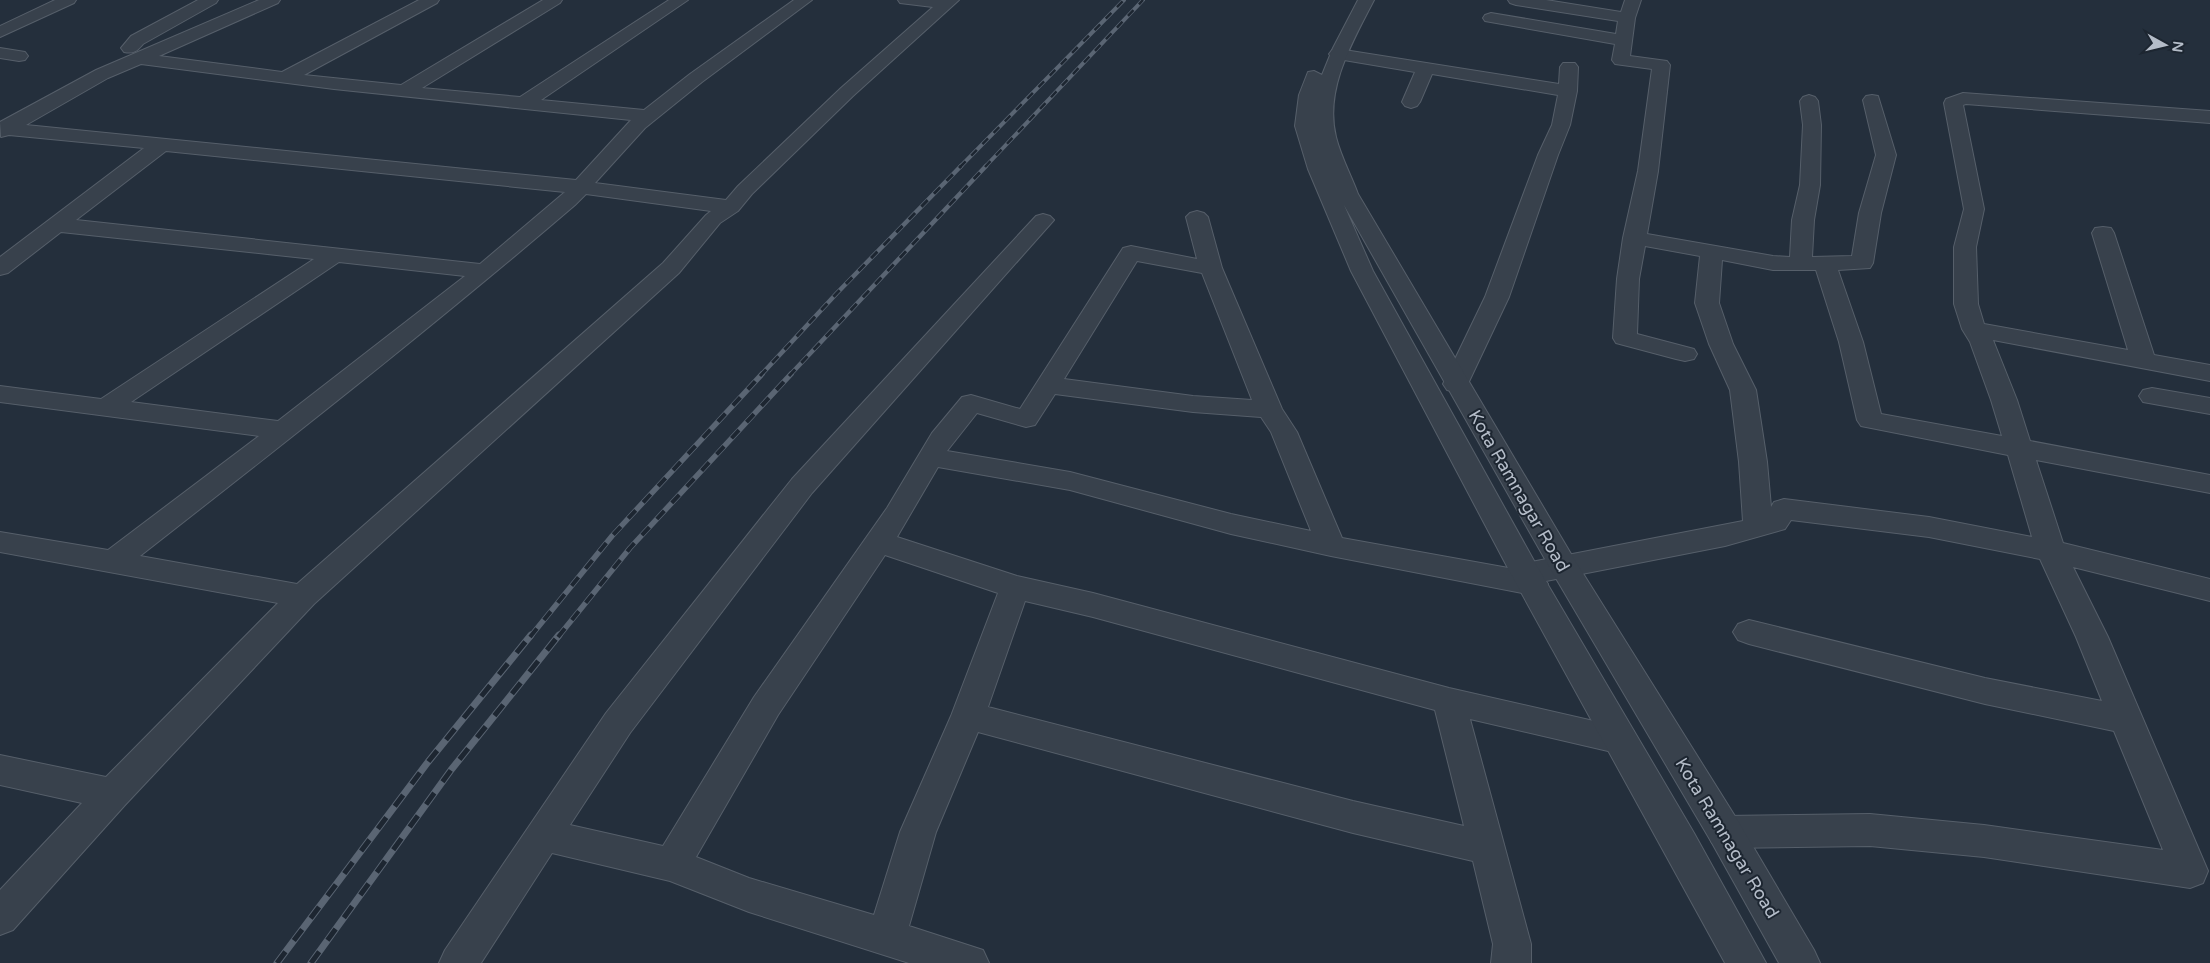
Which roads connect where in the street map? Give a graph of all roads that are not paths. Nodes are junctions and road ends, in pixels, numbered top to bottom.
1 (68, 0) edge
2 (210, 0) edge
3 (272, 0) edge
4 (431, 0) edge
5 (554, 0) edge
6 (680, 0) edge
7 (804, 0) edge
8 (906, 0) edge
9 (1347, 0) edge
10 (1366, 0) edge
11 (1516, 0) edge
12 (1633, 0) edge
13 (949, 2) edge
14 (1491, 18) dead end
15 (1627, 18) junction
16 (0, 32) edge
17 (1624, 40) junction
18 (0, 53) edge
19 (1338, 54) junction
20 (19, 56) dead end
21 (138, 58) junction
22 (1569, 67) dead end
23 (1425, 70) junction
24 (102, 74) junction
25 (284, 78) junction
26 (404, 91) junction
27 (1568, 91) junction
28 (1872, 100) dead end
29 (1809, 101) dead end
30 (525, 102) junction
31 (1411, 102) dead end
32 (648, 116) junction
33 (2210, 117) edge
34 (1, 129) edge
35 (160, 145) junction
36 (580, 187) junction
37 (731, 207) junction
38 (1197, 217) dead end
39 (1043, 220) dead end
40 (58, 225) junction
41 (2103, 233) dead end
42 (1634, 238) junction
43 (1711, 253) junction
44 (335, 255) junction
45 (1801, 264) junction
46 (1824, 264) junction
47 (0, 268) edge
48 (1211, 268) junction
49 (485, 271) junction
50 (1974, 329) junction
51 (1685, 354) dead end
52 (2144, 361) junction
53 (2210, 373) edge
54 (1456, 384) junction
55 (1047, 386) junction
56 (0, 394) edge
57 (2152, 396) dead end
58 (2210, 406) edge
59 (105, 408) junction
60 (1269, 409) junction
61 (282, 430) junction
62 (2021, 450) junction
63 (930, 457) junction
64 (2210, 484) edge
65 (1758, 527) junction
66 (0, 542) edge
67 (878, 542) junction
68 (1331, 546) junction
69 (2052, 551) junction
70 (113, 562) junction
71 (1564, 567) junction
72 (1529, 579) junction
73 (1015, 587) junction
74 (2210, 590) edge
75 (303, 596) junction
76 (1749, 632) dead end
77 (1449, 701) junction
78 (968, 716) junction
79 (2125, 719) junction
80 (1621, 740) junction
81 (0, 770) edge
82 (113, 794) junction
83 (1726, 832) junction
84 (543, 835) junction
85 (1488, 848) junction
86 (672, 865) junction
87 (0, 917) edge
88 (887, 938) junction
89 (459, 963) edge
90 (969, 963) edge
91 (1511, 963) edge
92 (1746, 963) edge
93 (1800, 963) edge

1 - 16 street
2 - 24 street
3 - 21 street
4 - 25 street
5 - 26 street
6 - 30 street
7 - 32 street
8 - 13 street
9 - 72 street
10 - 19 street, Kota Ramnagar Road
11 - 15 street
12 - 15 street
13 - 37 street
14 - 17 street
15 - 17 street
17 - 42 street
18 - 20 street
19 - 23 street
19 - 54 street, Kota Ramnagar Road
21 - 24 street
21 - 25 street
22 - 27 street
23 - 27 street
23 - 31 street
24 - 34 street
25 - 26 street
26 - 30 street
27 - 54 street
28 - 46 street
29 - 45 street
30 - 32 street
32 - 36 street
33 - 50 street
34 - 35 street
35 - 36 street
35 - 40 street
36 - 37 street
36 - 49 street
37 - 75 street
38 - 48 street
39 - 84 street
40 - 44 street
40 - 47 street
41 - 52 street
42 - 43 street
42 - 51 street
43 - 45 street
43 - 65 street
44 - 49 street
44 - 59 street
45 - 46 street
46 - 62 street
48 - 55 street
48 - 60 street
49 - 61 street
50 - 52 street
50 - 62 street
52 - 53 street
54 - 71 street, Kota Ramnagar Road
55 - 60 street
55 - 63 street
56 - 59 street
57 - 58 street
59 - 61 street
60 - 68 street
61 - 70 street
62 - 64 street
62 - 69 street
63 - 67 street
63 - 68 street
65 - 69 street
65 - 71 street
66 - 70 street
67 - 73 street
67 - 86 street
68 - 72 street
69 - 74 street
69 - 79 street
70 - 75 street
71 - 72 street
71 - 83 street, Kota Ramnagar Road
72 - 80 street
73 - 77 street
73 - 78 street
75 - 82 street
76 - 79 street
77 - 80 street
77 - 85 street
78 - 85 street
78 - 88 street
79 - 83 street
80 - 92 street
81 - 82 street
82 - 87 street
83 - 93 street, Kota Ramnagar Road
84 - 86 street
84 - 89 street
85 - 91 street
86 - 88 street
88 - 90 street

